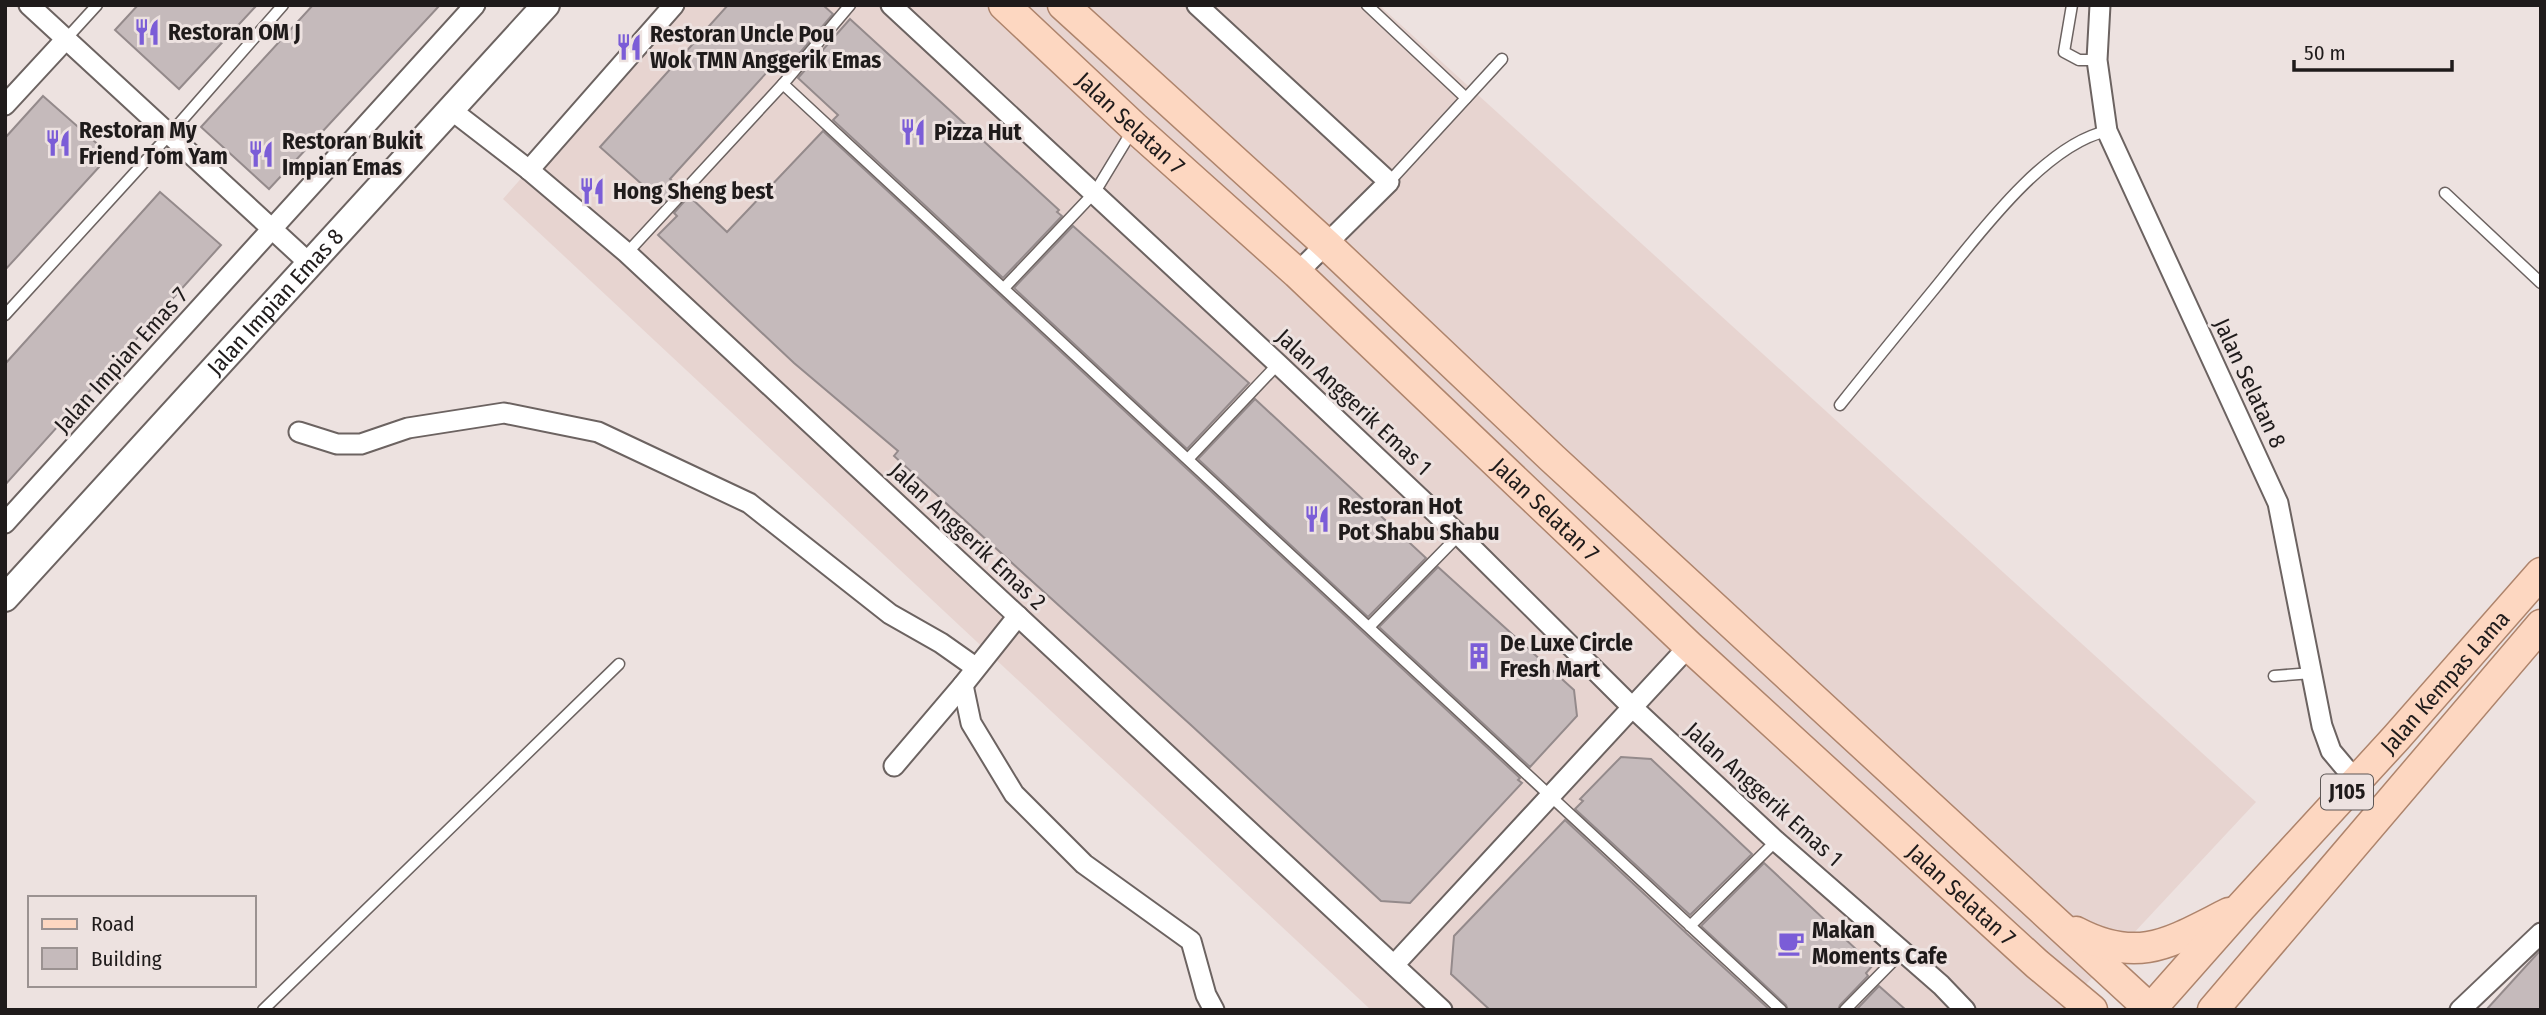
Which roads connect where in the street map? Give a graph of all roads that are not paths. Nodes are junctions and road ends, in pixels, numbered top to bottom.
1 (29, 5) edge
2 (97, 5) edge
3 (284, 5) edge
4 (475, 5) edge
5 (545, 5) edge
6 (674, 5) edge
7 (850, 5) edge
8 (891, 5) edge
9 (1003, 5) edge
10 (1063, 5) edge
11 (1197, 5) edge
12 (1367, 5) edge
13 (2072, 5) edge
14 (2102, 6) edge
15 (66, 39) junction
16 (1503, 59) dead end
17 (2097, 60) junction
18 (783, 84) junction
19 (1466, 97) junction
20 (5, 105) edge
21 (450, 109) junction
22 (1134, 127) junction
23 (2107, 131) junction
24 (170, 134) junction
25 (529, 170) junction
26 (1389, 182) junction
27 (1095, 192) junction
28 (2445, 193) dead end
29 (272, 230) junction
30 (1326, 244) junction
31 (627, 253) junction
32 (309, 263) junction
33 (1297, 273) junction
34 (2541, 283) edge
35 (1005, 287) junction
36 (5, 315) edge
37 (1278, 364) junction
38 (1840, 405) dead end
39 (299, 432) dead end
40 (1188, 458) junction
41 (5, 523) edge
42 (1459, 536) junction
43 (2541, 573) edge
44 (5, 598) edge
45 (1018, 615) junction
46 (2541, 625) edge
47 (1370, 626) junction
48 (1689, 646) junction
49 (619, 664) dead end
50 (975, 667) junction
51 (2312, 673) junction
52 (2274, 676) dead end
53 (963, 685) junction
54 (1632, 707) junction
55 (894, 766) dead end
56 (2357, 782) junction
57 (1552, 796) junction
58 (1776, 841) junction
59 (2241, 906) junction
60 (2057, 923) junction
61 (1690, 926) junction
62 (2539, 937) edge
63 (2273, 941) junction
64 (1903, 951) junction
65 (2037, 964) junction
66 (1394, 965) junction
67 (2469, 1007) edge
68 (263, 1010) edge
69 (1214, 1010) edge
70 (1442, 1010) edge
71 (1782, 1010) edge
72 (1845, 1010) edge
73 (1965, 1010) edge
74 (2062, 1010) edge
75 (2092, 1010) edge
76 (2151, 1010) edge
77 (2201, 1010) edge
78 (2213, 1010) edge

1 - 15 street
2 - 15 lane
3 - 24 lane
4 - 29 street, Jalan Impian Emas 7
5 - 21 street, Jalan Impian Emas 8
6 - 25 street
7 - 18 lane
8 - 27 street, Jalan Anggerik Emas 1
9 - 22 main road, Jalan Selatan 7
10 - 30 main road, Jalan Selatan 7
11 - 26 street
12 - 19 lane
13 - 17 lane
14 - 17 street, Jalan Selatan 8
15 - 20 street
15 - 24 street
16 - 19 lane
17 - 23 street, Jalan Selatan 8
18 - 31 lane
18 - 35 lane
19 - 26 lane
21 - 25 street, Jalan Anggerik Emas 2
21 - 32 street, Jalan Impian Emas 8
22 - 27 lane
22 - 33 main road, Jalan Selatan 7
23 - 38 lane
23 - 51 street, Jalan Selatan 8
24 - 29 street
24 - 36 lane
25 - 31 street, Jalan Anggerik Emas 2
26 - 30 street
27 - 35 lane
27 - 37 street, Jalan Anggerik Emas 1
28 - 34 lane
29 - 32 street
29 - 41 street, Jalan Impian Emas 7
30 - 33 street
30 - 60 main road, Jalan Selatan 7
31 - 45 street, Jalan Anggerik Emas 2
32 - 44 street, Jalan Impian Emas 8
33 - 48 main road, Jalan Selatan 7
35 - 40 lane
37 - 40 lane
37 - 42 street, Jalan Anggerik Emas 1
39 - 50 street
40 - 47 lane
42 - 47 lane
42 - 54 street, Jalan Anggerik Emas 1
43 - 56 main road, Jalan Kempas Lama / J105
45 - 50 street
45 - 66 street, Jalan Anggerik Emas 2
46 - 63 main road, Jalan Kempas Lama / J105
47 - 57 lane
48 - 54 street
48 - 65 main road, Jalan Selatan 7
49 - 68 lane
50 - 53 street
51 - 52 lane
51 - 56 street, Jalan Selatan 8
53 - 55 street
53 - 69 street
54 - 57 street
54 - 58 street, Jalan Anggerik Emas 1
56 - 59 main road, Jalan Kempas Lama / J105
57 - 61 lane
57 - 66 street
58 - 61 lane
58 - 64 street, Jalan Anggerik Emas 1
59 - 60 main road
59 - 76 main road, Jalan Kempas Lama / J105
60 - 76 main road, Jalan Selatan 7
61 - 71 lane
62 - 67 street
63 - 77 main road
63 - 78 main road, Jalan Kempas Lama / J105
64 - 72 lane
64 - 73 street, Jalan Anggerik Emas 1
65 - 74 main road
65 - 75 main road, Jalan Selatan 7
66 - 70 street, Jalan Anggerik Emas 2

